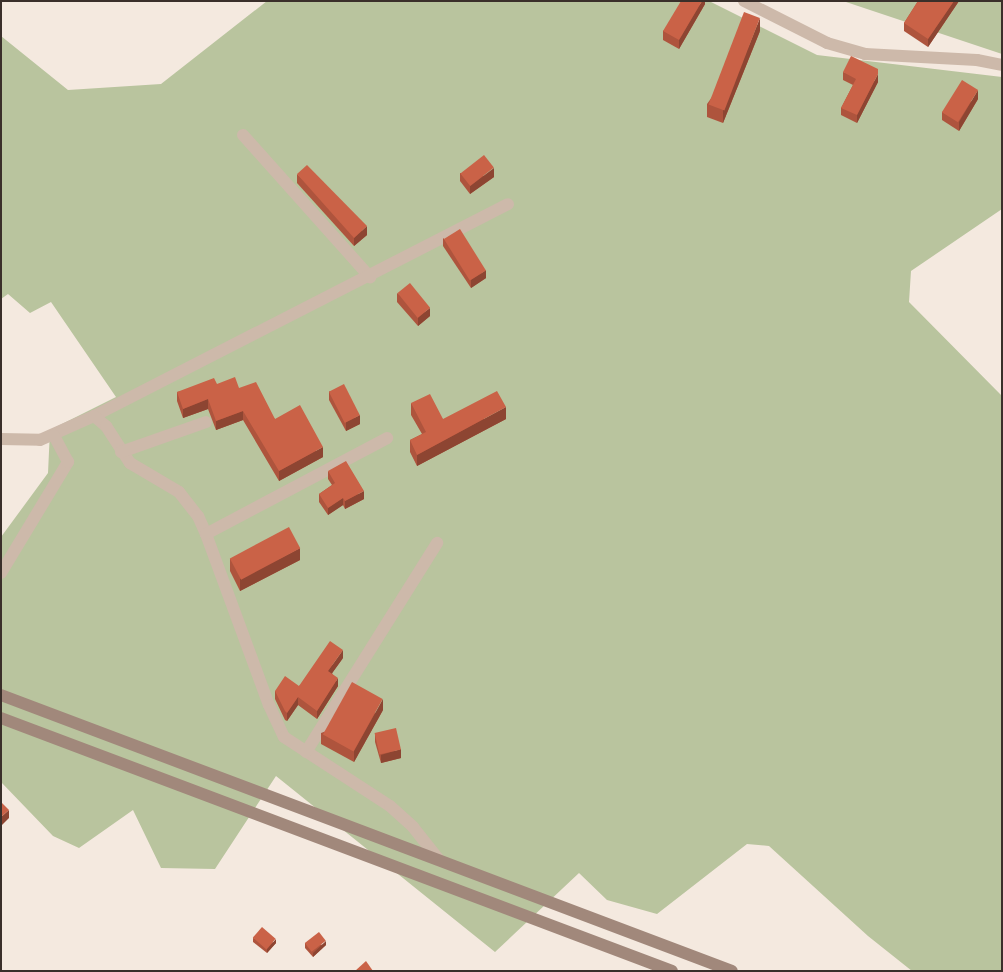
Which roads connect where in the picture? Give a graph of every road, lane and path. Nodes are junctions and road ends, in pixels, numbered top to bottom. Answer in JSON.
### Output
{"nodes":[{"id":1,"x":744,"y":1,"type":"edge"},
{"id":2,"x":1002,"y":65,"type":"edge"},
{"id":3,"x":243,"y":135,"type":"dead end"},
{"id":4,"x":508,"y":204,"type":"dead end"},
{"id":5,"x":370,"y":277,"type":"junction"},
{"id":6,"x":94,"y":416,"type":"junction"},
{"id":7,"x":206,"y":422,"type":"dead end"},
{"id":8,"x":54,"y":436,"type":"junction"},
{"id":9,"x":387,"y":438,"type":"dead end"},
{"id":10,"x":1,"y":439,"type":"edge"},
{"id":11,"x":121,"y":452,"type":"junction"},
{"id":12,"x":206,"y":534,"type":"junction"},
{"id":13,"x":437,"y":543,"type":"dead end"},
{"id":14,"x":1,"y":574,"type":"edge"},
{"id":15,"x":1,"y":696,"type":"edge"},
{"id":16,"x":1,"y":718,"type":"edge"},
{"id":17,"x":306,"y":752,"type":"junction"},
{"id":18,"x":440,"y":861,"type":"junction"},
{"id":19,"x":672,"y":971,"type":"edge"},
{"id":20,"x":732,"y":971,"type":"edge"}],
"edges":[{"from":1,"to":2,"type":"street"},
{"from":3,"to":5,"type":"street"},
{"from":4,"to":5,"type":"street"},
{"from":5,"to":6,"type":"street"},
{"from":6,"to":8,"type":"street"},
{"from":6,"to":11,"type":"street"},
{"from":7,"to":11,"type":"street"},
{"from":8,"to":10,"type":"street"},
{"from":8,"to":14,"type":"street"},
{"from":9,"to":12,"type":"street"},
{"from":11,"to":12,"type":"street"},
{"from":12,"to":17,"type":"street"},
{"from":13,"to":17,"type":"street"},
{"from":15,"to":18,"type":"main road"},
{"from":16,"to":19,"type":"main road"},
{"from":17,"to":18,"type":"street"},
{"from":18,"to":20,"type":"main road"}]}
